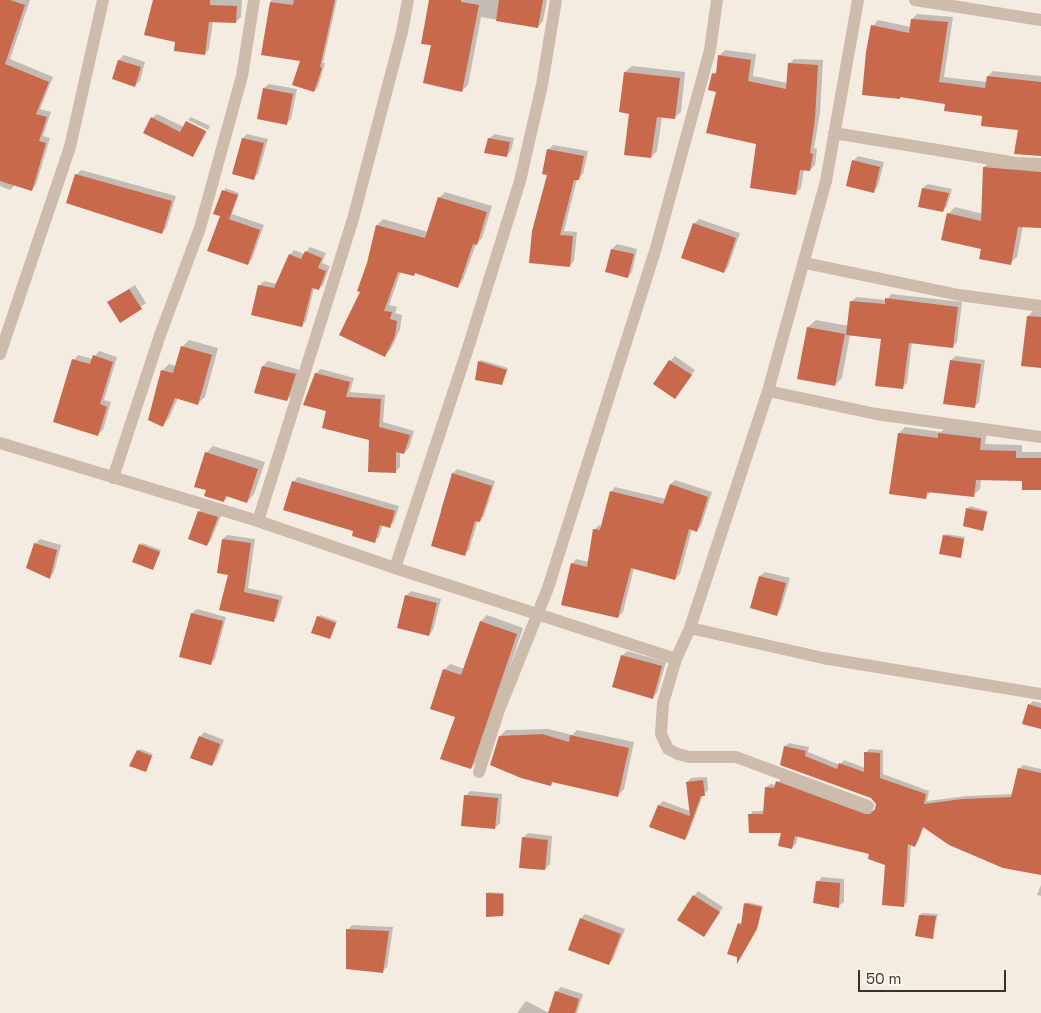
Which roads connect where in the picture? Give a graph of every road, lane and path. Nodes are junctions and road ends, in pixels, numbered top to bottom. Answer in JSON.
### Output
{"nodes":[{"id":1,"x":103,"y":0,"type":"edge"},
{"id":2,"x":254,"y":0,"type":"edge"},
{"id":3,"x":408,"y":0,"type":"edge"},
{"id":4,"x":556,"y":0,"type":"edge"},
{"id":5,"x":717,"y":0,"type":"edge"},
{"id":6,"x":858,"y":0,"type":"edge"},
{"id":7,"x":915,"y":0,"type":"edge"},
{"id":8,"x":1041,"y":20,"type":"edge"},
{"id":9,"x":834,"y":133,"type":"junction"},
{"id":10,"x":1041,"y":164,"type":"edge"},
{"id":11,"x":805,"y":263,"type":"junction"},
{"id":12,"x":1041,"y":306,"type":"edge"},
{"id":13,"x":0,"y":354,"type":"edge"},
{"id":14,"x":768,"y":391,"type":"junction"},
{"id":15,"x":1041,"y":437,"type":"edge"},
{"id":16,"x":0,"y":443,"type":"edge"},
{"id":17,"x":113,"y":478,"type":"junction"},
{"id":18,"x":258,"y":520,"type":"junction"},
{"id":19,"x":395,"y":568,"type":"junction"},
{"id":20,"x":539,"y":614,"type":"junction"},
{"id":21,"x":690,"y":628,"type":"junction"},
{"id":22,"x":676,"y":659,"type":"junction"},
{"id":23,"x":1041,"y":694,"type":"edge"},
{"id":24,"x":479,"y":772,"type":"dead end"},
{"id":25,"x":868,"y":806,"type":"dead end"}],
"edges":[{"from":1,"to":13,"type":"street"},
{"from":2,"to":17,"type":"street"},
{"from":3,"to":18,"type":"street"},
{"from":4,"to":19,"type":"street"},
{"from":5,"to":20,"type":"street"},
{"from":6,"to":9,"type":"street"},
{"from":7,"to":8,"type":"street"},
{"from":9,"to":10,"type":"street"},
{"from":9,"to":11,"type":"street"},
{"from":11,"to":12,"type":"street"},
{"from":11,"to":14,"type":"street"},
{"from":14,"to":15,"type":"street"},
{"from":14,"to":21,"type":"street"},
{"from":16,"to":17,"type":"street"},
{"from":17,"to":18,"type":"street"},
{"from":18,"to":19,"type":"street"},
{"from":19,"to":20,"type":"street"},
{"from":20,"to":22,"type":"street"},
{"from":20,"to":24,"type":"street"},
{"from":21,"to":22,"type":"street"},
{"from":21,"to":23,"type":"street"},
{"from":22,"to":25,"type":"street"}]}
